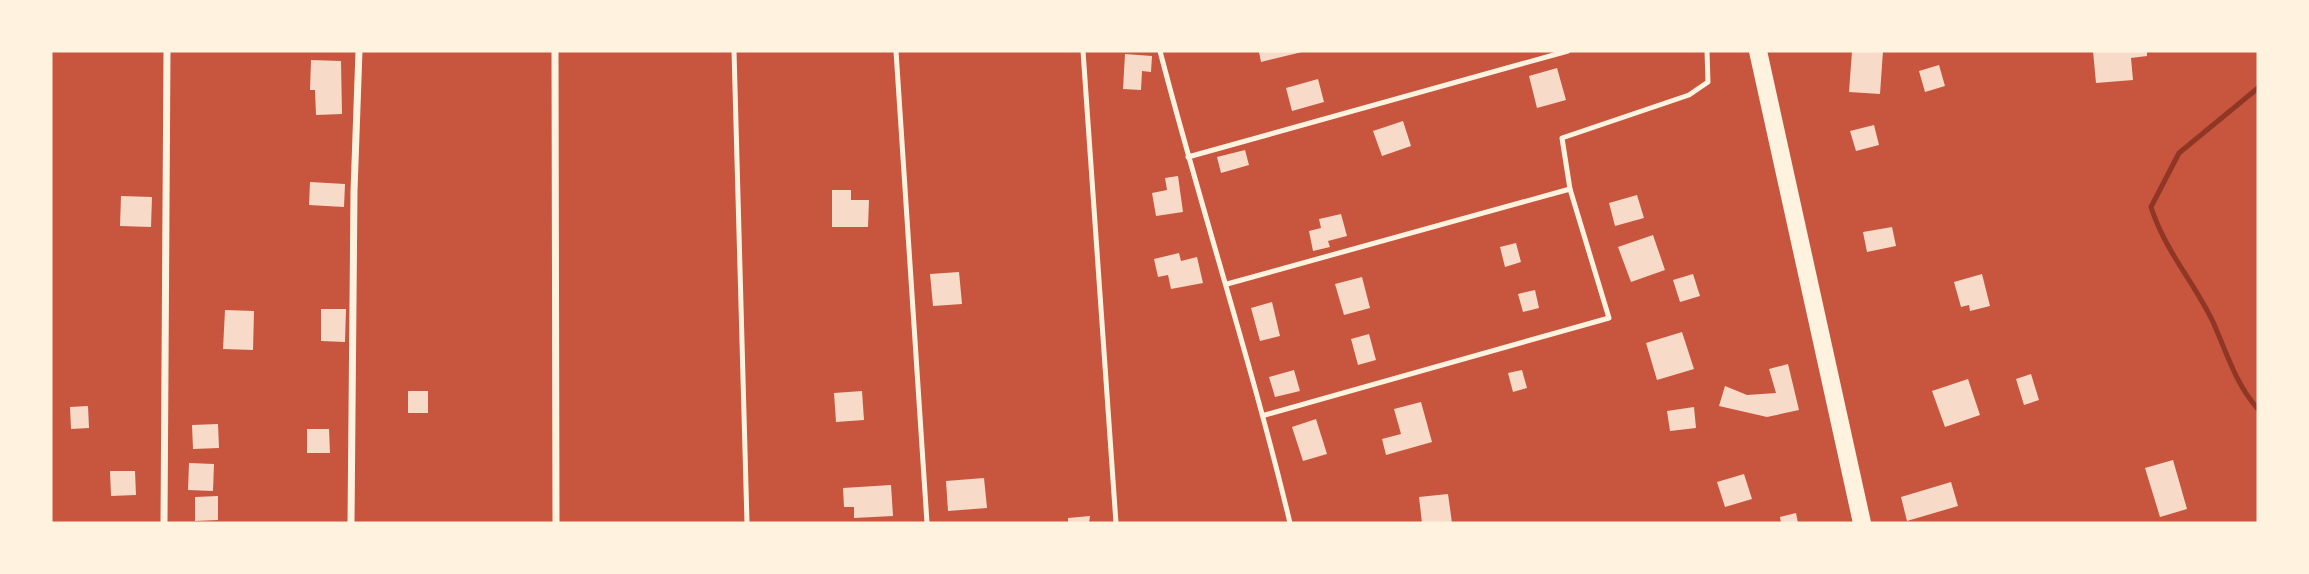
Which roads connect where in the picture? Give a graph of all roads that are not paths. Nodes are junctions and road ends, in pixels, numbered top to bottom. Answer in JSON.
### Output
{"nodes":[{"id":1,"x":167,"y":51,"type":"edge"},
{"id":2,"x":359,"y":51,"type":"edge"},
{"id":3,"x":555,"y":51,"type":"edge"},
{"id":4,"x":734,"y":51,"type":"edge"},
{"id":5,"x":896,"y":51,"type":"edge"},
{"id":6,"x":1083,"y":51,"type":"edge"},
{"id":7,"x":1160,"y":51,"type":"edge"},
{"id":8,"x":1568,"y":51,"type":"edge"},
{"id":9,"x":1707,"y":51,"type":"edge"},
{"id":10,"x":1758,"y":51,"type":"edge"},
{"id":11,"x":1188,"y":157,"type":"junction"},
{"id":12,"x":1570,"y":189,"type":"junction"},
{"id":13,"x":1227,"y":284,"type":"junction"},
{"id":14,"x":1265,"y":415,"type":"junction"},
{"id":15,"x":164,"y":523,"type":"edge"},
{"id":16,"x":351,"y":523,"type":"edge"},
{"id":17,"x":555,"y":523,"type":"edge"},
{"id":18,"x":747,"y":523,"type":"edge"},
{"id":19,"x":927,"y":523,"type":"edge"},
{"id":20,"x":1116,"y":523,"type":"edge"},
{"id":21,"x":1290,"y":523,"type":"edge"},
{"id":22,"x":1862,"y":523,"type":"edge"}],
"edges":[{"from":1,"to":15,"type":"street"},
{"from":2,"to":16,"type":"street"},
{"from":3,"to":17,"type":"street"},
{"from":4,"to":18,"type":"lane"},
{"from":5,"to":19,"type":"lane"},
{"from":6,"to":20,"type":"lane"},
{"from":7,"to":11,"type":"lane"},
{"from":8,"to":11,"type":"lane"},
{"from":9,"to":12,"type":"lane"},
{"from":10,"to":22,"type":"main road"},
{"from":11,"to":13,"type":"lane"},
{"from":12,"to":13,"type":"lane"},
{"from":12,"to":14,"type":"lane"},
{"from":13,"to":14,"type":"lane"},
{"from":14,"to":21,"type":"lane"}]}
